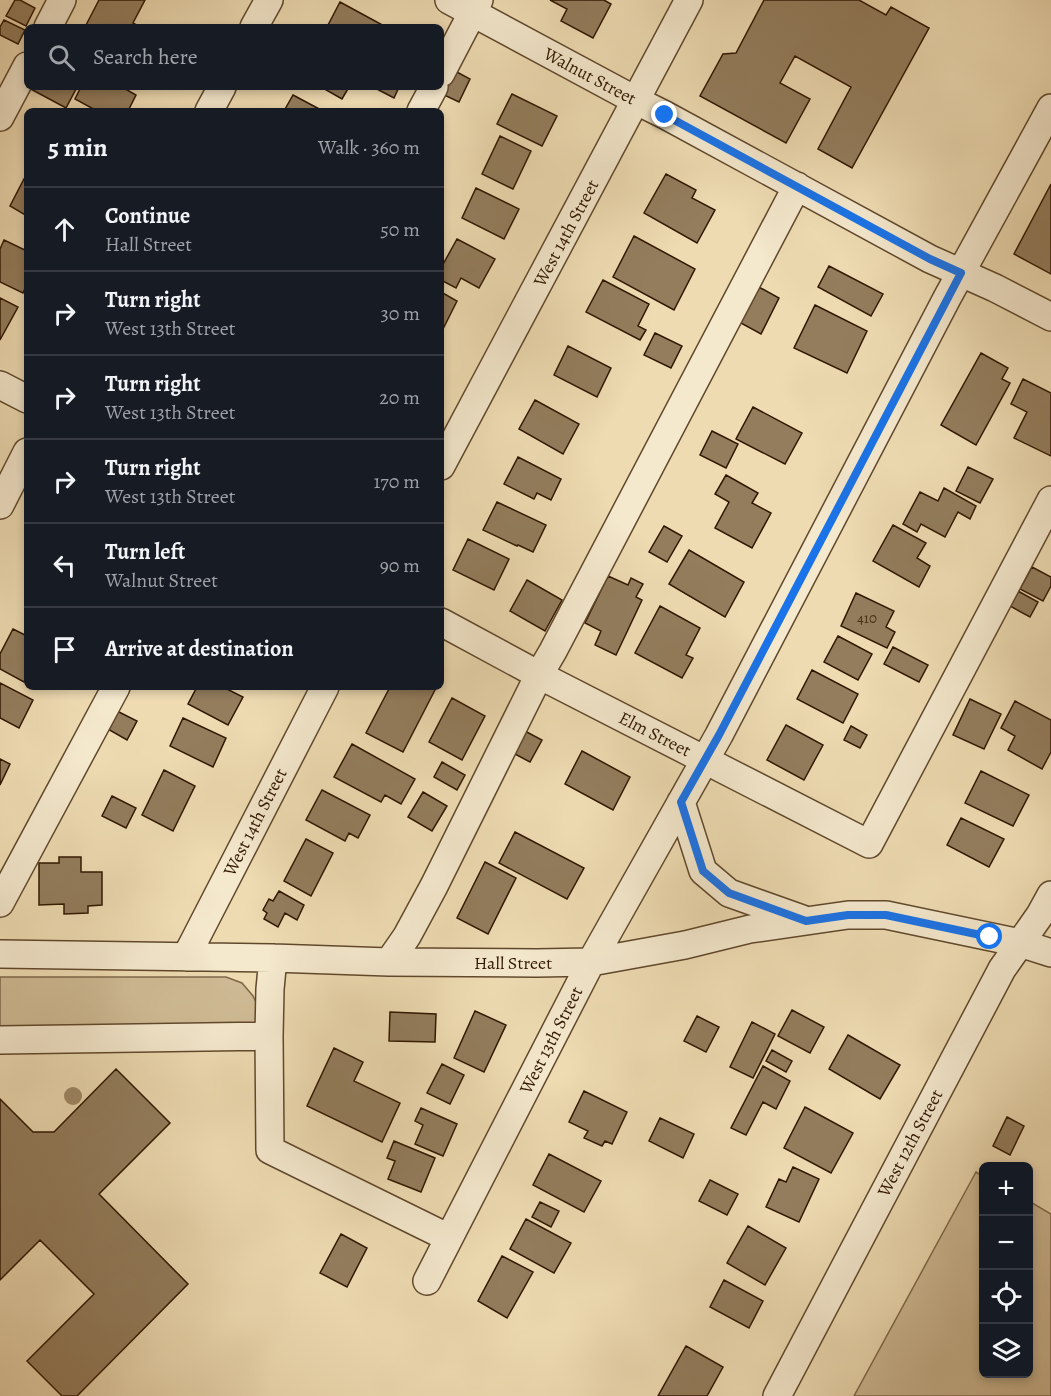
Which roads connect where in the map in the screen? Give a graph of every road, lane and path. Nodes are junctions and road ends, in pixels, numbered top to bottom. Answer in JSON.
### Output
{"nodes":[{"id":1,"x":62,"y":0,"type":"edge"},
{"id":2,"x":269,"y":0,"type":"edge"},
{"id":3,"x":449,"y":0,"type":"edge"},
{"id":4,"x":689,"y":0,"type":"edge"},
{"id":5,"x":476,"y":6,"type":"edge"},
{"id":6,"x":50,"y":24,"type":"edge"},
{"id":7,"x":256,"y":24,"type":"edge"},
{"id":8,"x":444,"y":68,"type":"edge"},
{"id":9,"x":24,"y":72,"type":"edge"},
{"id":10,"x":220,"y":90,"type":"edge"},
{"id":11,"x":432,"y":90,"type":"edge"},
{"id":12,"x":635,"y":100,"type":"junction"},
{"id":13,"x":211,"y":108,"type":"edge"},
{"id":14,"x":423,"y":108,"type":"edge"},
{"id":15,"x":1051,"y":108,"type":"edge"},
{"id":16,"x":0,"y":117,"type":"edge"},
{"id":17,"x":797,"y":186,"type":"junction"},
{"id":18,"x":961,"y":273,"type":"junction"},
{"id":19,"x":1051,"y":317,"type":"edge"},
{"id":20,"x":0,"y":385,"type":"edge"},
{"id":21,"x":24,"y":397,"type":"edge"},
{"id":22,"x":24,"y":458,"type":"edge"},
{"id":23,"x":444,"y":460,"type":"edge"},
{"id":24,"x":1051,"y":500,"type":"edge"},
{"id":25,"x":0,"y":505,"type":"edge"},
{"id":26,"x":444,"y":624,"type":"edge"},
{"id":27,"x":538,"y":675,"type":"junction"},
{"id":28,"x":114,"y":690,"type":"edge"},
{"id":29,"x":323,"y":690,"type":"edge"},
{"id":30,"x":705,"y":759,"type":"junction"},
{"id":31,"x":681,"y":802,"type":"junction"},
{"id":32,"x":1051,"y":895,"type":"edge"},
{"id":33,"x":0,"y":903,"type":"edge"},
{"id":34,"x":806,"y":921,"type":"junction"},
{"id":35,"x":1020,"y":943,"type":"junction"},
{"id":36,"x":1051,"y":952,"type":"edge"},
{"id":37,"x":0,"y":954,"type":"edge"},
{"id":38,"x":186,"y":957,"type":"junction"},
{"id":39,"x":273,"y":958,"type":"junction"},
{"id":40,"x":389,"y":962,"type":"junction"},
{"id":41,"x":591,"y":962,"type":"junction"},
{"id":42,"x":269,"y":1036,"type":"junction"},
{"id":43,"x":0,"y":1040,"type":"edge"},
{"id":44,"x":449,"y":1238,"type":"junction"},
{"id":45,"x":427,"y":1281,"type":"dead end"},
{"id":46,"x":777,"y":1396,"type":"edge"}],
"edges":[{"from":1,"to":6,"type":"street"},
{"from":2,"to":7,"type":"street"},
{"from":3,"to":5,"type":"street","name":"Walnut Street"},
{"from":4,"to":12,"type":"street","name":"West 14th Street"},
{"from":5,"to":8,"type":"street"},
{"from":5,"to":12,"type":"street","name":"Walnut Street"},
{"from":9,"to":16,"type":"street"},
{"from":10,"to":13,"type":"street"},
{"from":11,"to":14,"type":"street"},
{"from":12,"to":17,"type":"street","name":"Walnut Street"},
{"from":12,"to":23,"type":"street","name":"West 14th Street"},
{"from":15,"to":18,"type":"street","name":"West 13th Street"},
{"from":17,"to":18,"type":"street","name":"Walnut Street"},
{"from":17,"to":27,"type":"street"},
{"from":18,"to":19,"type":"street","name":"Walnut Street"},
{"from":18,"to":30,"type":"street","name":"West 13th Street"},
{"from":20,"to":21,"type":"street"},
{"from":22,"to":25,"type":"street"},
{"from":24,"to":30,"type":"street","name":"Elm Street"},
{"from":26,"to":27,"type":"street","name":"Elm Street"},
{"from":27,"to":30,"type":"street","name":"Elm Street"},
{"from":27,"to":40,"type":"street"},
{"from":28,"to":33,"type":"street"},
{"from":29,"to":38,"type":"street","name":"West 14th Street"},
{"from":30,"to":31,"type":"street","name":"West 13th Street"},
{"from":31,"to":34,"type":"street"},
{"from":31,"to":41,"type":"street","name":"West 13th Street"},
{"from":32,"to":35,"type":"street","name":"West 12th Street"},
{"from":34,"to":35,"type":"street","name":"Hall Street"},
{"from":34,"to":41,"type":"street","name":"Hall Street"},
{"from":35,"to":36,"type":"street"},
{"from":35,"to":46,"type":"street","name":"West 12th Street"},
{"from":37,"to":38,"type":"street","name":"Hall Street"},
{"from":38,"to":39,"type":"street","name":"Hall Street"},
{"from":39,"to":40,"type":"street","name":"Hall Street"},
{"from":39,"to":42,"type":"street"},
{"from":40,"to":41,"type":"street","name":"Hall Street"},
{"from":41,"to":44,"type":"street","name":"West 13th Street"},
{"from":42,"to":43,"type":"street"},
{"from":42,"to":44,"type":"street"},
{"from":44,"to":45,"type":"street","name":"West 13th Street"}]}
